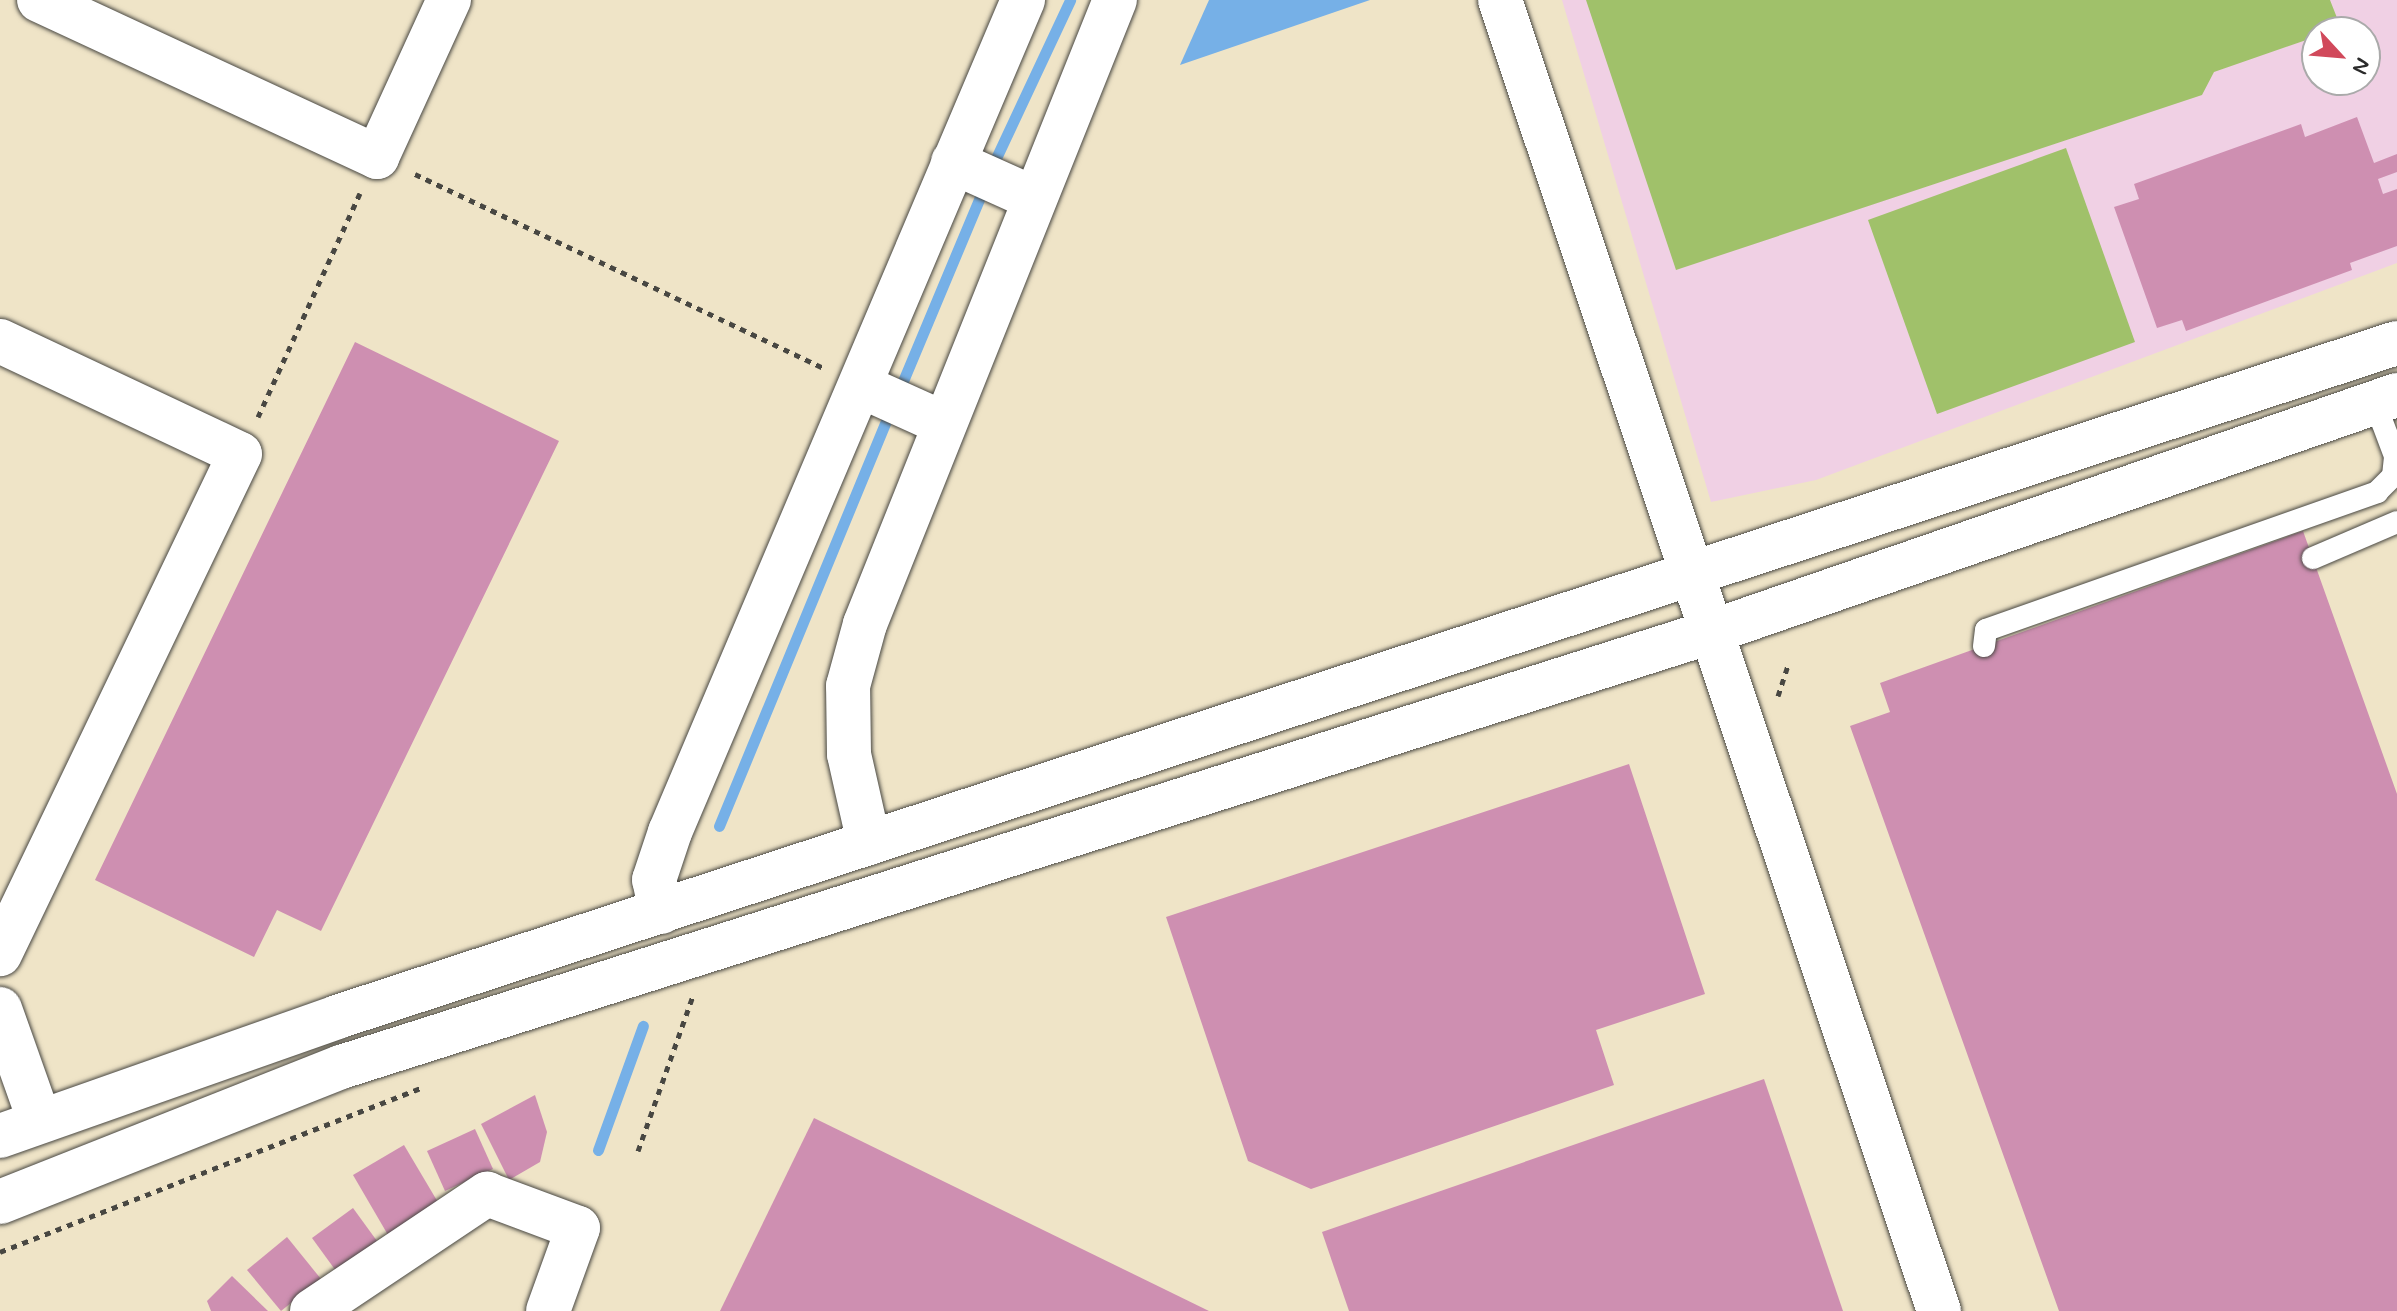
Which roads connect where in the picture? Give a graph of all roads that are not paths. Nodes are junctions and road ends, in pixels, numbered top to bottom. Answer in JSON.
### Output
{"nodes":[{"id":1,"x":39,"y":0,"type":"edge"},
{"id":2,"x":449,"y":0,"type":"edge"},
{"id":3,"x":1023,"y":0,"type":"edge"},
{"id":4,"x":1115,"y":0,"type":"edge"},
{"id":5,"x":1500,"y":0,"type":"edge"},
{"id":6,"x":953,"y":162,"type":"junction"},
{"id":7,"x":1020,"y":192,"type":"junction"},
{"id":8,"x":0,"y":341,"type":"edge"},
{"id":9,"x":2397,"y":343,"type":"edge"},
{"id":10,"x":861,"y":386,"type":"junction"},
{"id":11,"x":2386,"y":399,"type":"edge"},
{"id":12,"x":928,"y":417,"type":"junction"},
{"id":13,"x":2397,"y":522,"type":"edge"},
{"id":14,"x":2313,"y":558,"type":"dead end"},
{"id":15,"x":1693,"y":576,"type":"junction"},
{"id":16,"x":1711,"y":632,"type":"junction"},
{"id":17,"x":1984,"y":646,"type":"dead end"},
{"id":18,"x":869,"y":843,"type":"junction"},
{"id":19,"x":661,"y":912,"type":"junction"},
{"id":20,"x":0,"y":954,"type":"edge"},
{"id":21,"x":0,"y":1009,"type":"edge"},
{"id":22,"x":19,"y":1127,"type":"edge"},
{"id":23,"x":0,"y":1202,"type":"edge"},
{"id":24,"x":312,"y":1311,"type":"edge"},
{"id":25,"x":548,"y":1311,"type":"edge"},
{"id":26,"x":1939,"y":1311,"type":"edge"}],
"edges":[{"from":1,"to":2,"type":"street"},
{"from":3,"to":6,"type":"street"},
{"from":4,"to":7,"type":"street"},
{"from":5,"to":15,"type":"street"},
{"from":6,"to":7,"type":"street"},
{"from":6,"to":10,"type":"street"},
{"from":7,"to":12,"type":"street"},
{"from":8,"to":20,"type":"street"},
{"from":9,"to":15,"type":"street"},
{"from":10,"to":12,"type":"street"},
{"from":10,"to":19,"type":"street"},
{"from":11,"to":16,"type":"street"},
{"from":11,"to":17,"type":"lane"},
{"from":12,"to":18,"type":"street"},
{"from":13,"to":14,"type":"lane"},
{"from":15,"to":16,"type":"street"},
{"from":15,"to":18,"type":"street"},
{"from":16,"to":23,"type":"street"},
{"from":16,"to":26,"type":"street"},
{"from":18,"to":19,"type":"street"},
{"from":19,"to":22,"type":"street"},
{"from":21,"to":22,"type":"street"},
{"from":24,"to":25,"type":"street"}]}
